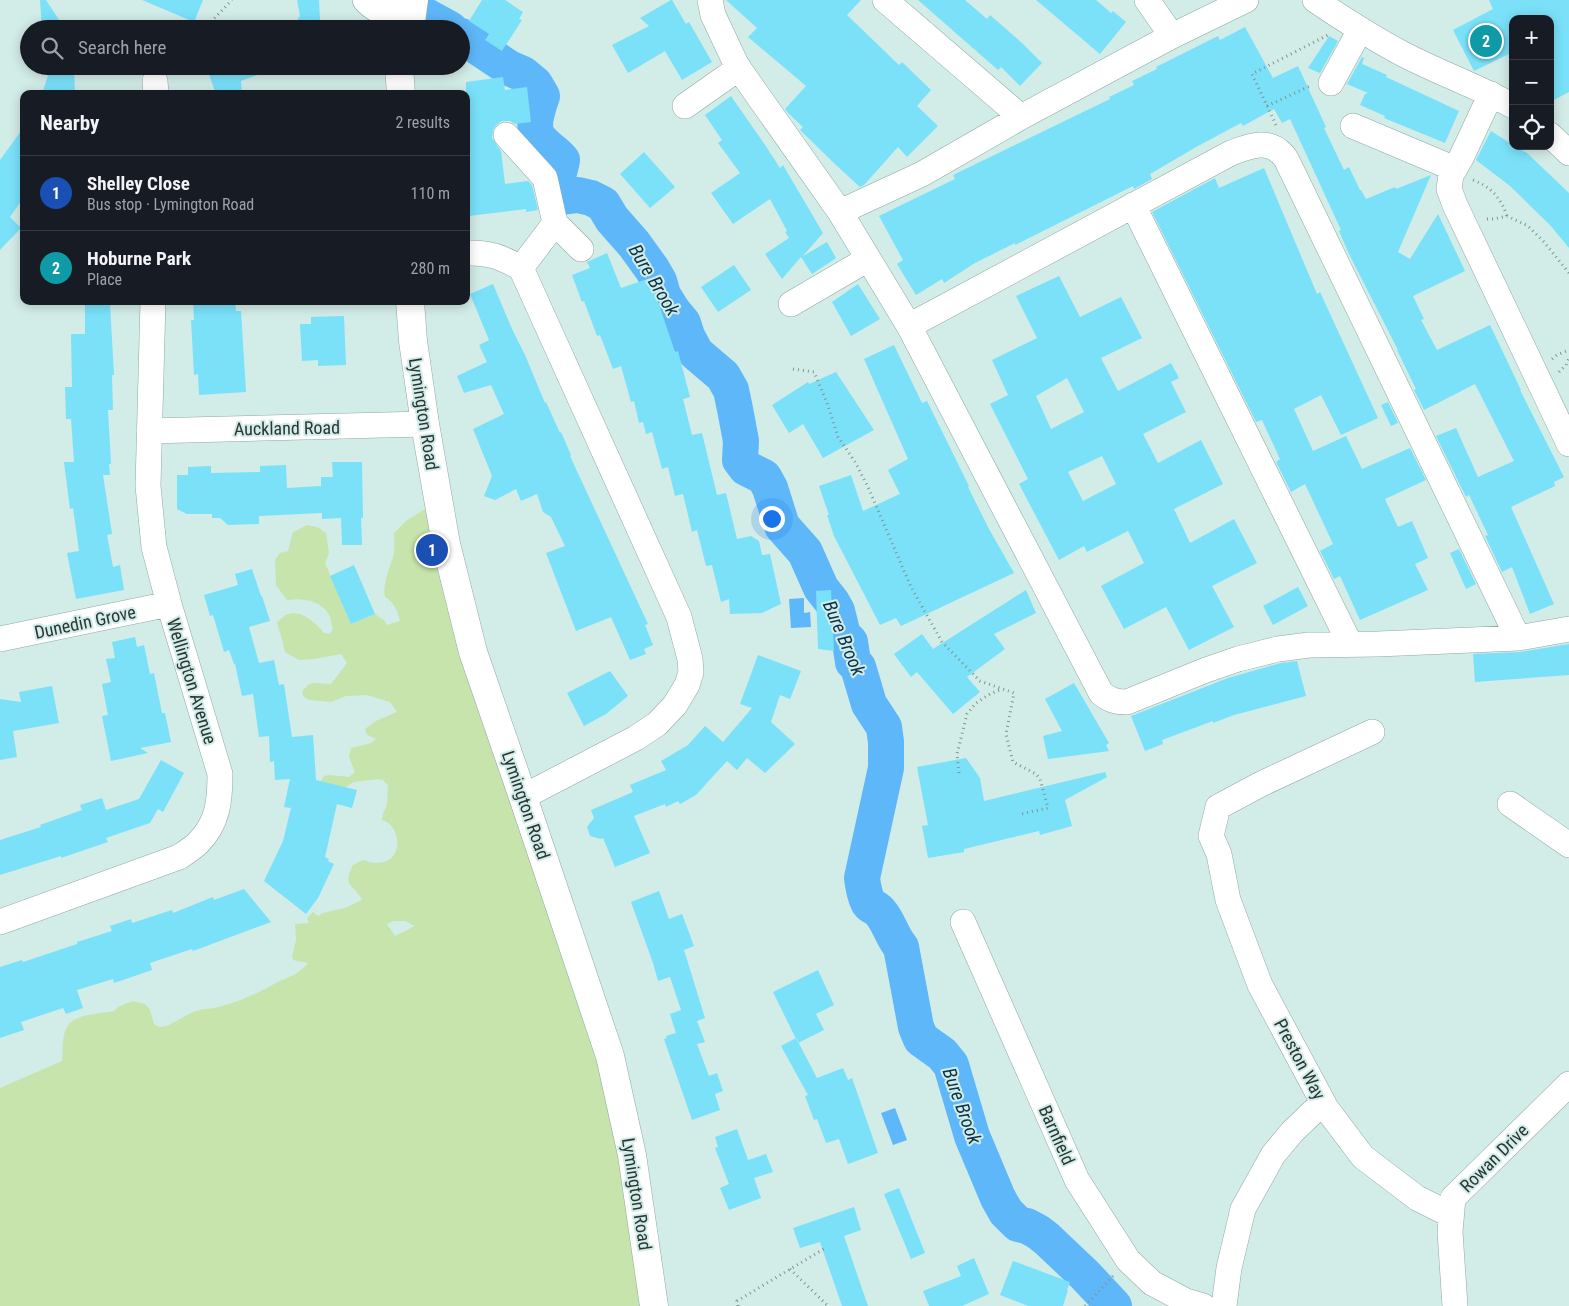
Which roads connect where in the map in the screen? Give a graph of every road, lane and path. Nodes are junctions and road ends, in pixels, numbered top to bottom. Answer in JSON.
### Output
{"nodes":[{"id":1,"x":232,"y":0,"type":"edge"},
{"id":2,"x":365,"y":0,"type":"edge"},
{"id":3,"x":710,"y":0,"type":"edge"},
{"id":4,"x":885,"y":0,"type":"edge"},
{"id":5,"x":1147,"y":0,"type":"edge"},
{"id":6,"x":1246,"y":0,"type":"edge"},
{"id":7,"x":1315,"y":0,"type":"edge"},
{"id":8,"x":403,"y":15,"type":"edge"},
{"id":9,"x":213,"y":20,"type":"edge"},
{"id":10,"x":1354,"y":26,"type":"junction"},
{"id":11,"x":1172,"y":36,"type":"junction"},
{"id":12,"x":739,"y":68,"type":"junction"},
{"id":13,"x":1334,"y":78,"type":"joint"},
{"id":14,"x":1491,"y":94,"type":"junction"},
{"id":15,"x":1511,"y":105,"type":"edge"},
{"id":16,"x":685,"y":106,"type":"dead end"},
{"id":17,"x":1267,"y":106,"type":"junction"},
{"id":18,"x":1021,"y":117,"type":"junction"},
{"id":19,"x":1353,"y":126,"type":"dead end"},
{"id":20,"x":506,"y":134,"type":"dead end"},
{"id":21,"x":1554,"y":139,"type":"edge"},
{"id":22,"x":1569,"y":153,"type":"edge"},
{"id":23,"x":1283,"y":154,"type":"junction"},
{"id":24,"x":1452,"y":175,"type":"junction"},
{"id":25,"x":1133,"y":205,"type":"junction"},
{"id":26,"x":840,"y":212,"type":"junction"},
{"id":27,"x":1507,"y":216,"type":"junction"},
{"id":28,"x":1483,"y":218,"type":"dead end"},
{"id":29,"x":555,"y":223,"type":"junction"},
{"id":30,"x":581,"y":249,"type":"dead end"},
{"id":31,"x":470,"y":253,"type":"edge"},
{"id":32,"x":868,"y":259,"type":"junction"},
{"id":33,"x":521,"y":268,"type":"junction"},
{"id":34,"x":1569,"y":274,"type":"edge"},
{"id":35,"x":791,"y":304,"type":"dead end"},
{"id":36,"x":153,"y":305,"type":"edge"},
{"id":37,"x":410,"y":305,"type":"edge"},
{"id":38,"x":909,"y":326,"type":"junction"},
{"id":39,"x":1569,"y":350,"type":"edge"},
{"id":40,"x":1548,"y":363,"type":"dead end"},
{"id":41,"x":793,"y":369,"type":"dead end"},
{"id":42,"x":425,"y":424,"type":"junction"},
{"id":43,"x":149,"y":431,"type":"junction"},
{"id":44,"x":1569,"y":444,"type":"edge"},
{"id":45,"x":169,"y":604,"type":"junction"},
{"id":46,"x":1569,"y":629,"type":"edge"},
{"id":47,"x":1518,"y":638,"type":"junction"},
{"id":48,"x":0,"y":639,"type":"edge"},
{"id":49,"x":1350,"y":644,"type":"junction"},
{"id":50,"x":1002,"y":689,"type":"junction"},
{"id":51,"x":1372,"y":732,"type":"dead end"},
{"id":52,"x":959,"y":773,"type":"dead end"},
{"id":53,"x":523,"y":796,"type":"junction"},
{"id":54,"x":1510,"y":804,"type":"dead end"},
{"id":55,"x":1021,"y":814,"type":"dead end"},
{"id":56,"x":1569,"y":845,"type":"edge"},
{"id":57,"x":0,"y":922,"type":"edge"},
{"id":58,"x":963,"y":922,"type":"dead end"},
{"id":59,"x":1569,"y":1084,"type":"edge"},
{"id":60,"x":1326,"y":1108,"type":"junction"},
{"id":61,"x":1452,"y":1215,"type":"junction"},
{"id":62,"x":827,"y":1247,"type":"dead end"},
{"id":63,"x":1128,"y":1260,"type":"junction"},
{"id":64,"x":790,"y":1269,"type":"junction"},
{"id":65,"x":654,"y":1306,"type":"edge"},
{"id":66,"x":738,"y":1306,"type":"edge"},
{"id":67,"x":828,"y":1306,"type":"edge"},
{"id":68,"x":1085,"y":1306,"type":"edge"},
{"id":69,"x":1203,"y":1306,"type":"edge"},
{"id":70,"x":1224,"y":1306,"type":"edge"},
{"id":71,"x":1455,"y":1306,"type":"edge"}],
"edges":[{"from":1,"to":9,"type":"path"},
{"from":2,"to":8,"type":"street"},
{"from":3,"to":12,"type":"street"},
{"from":4,"to":18,"type":"street"},
{"from":5,"to":11,"type":"street"},
{"from":6,"to":11,"type":"street"},
{"from":7,"to":10,"type":"street"},
{"from":10,"to":13,"type":"street"},
{"from":10,"to":14,"type":"street"},
{"from":10,"to":17,"type":"path"},
{"from":11,"to":18,"type":"street"},
{"from":12,"to":16,"type":"street"},
{"from":12,"to":26,"type":"street"},
{"from":13,"to":17,"type":"path"},
{"from":14,"to":15,"type":"street"},
{"from":14,"to":24,"type":"street"},
{"from":17,"to":23,"type":"path"},
{"from":18,"to":26,"type":"street"},
{"from":19,"to":24,"type":"street"},
{"from":20,"to":29,"type":"street"},
{"from":21,"to":22,"type":"street"},
{"from":23,"to":25,"type":"street"},
{"from":23,"to":47,"type":"street"},
{"from":24,"to":27,"type":"path"},
{"from":24,"to":44,"type":"street"},
{"from":25,"to":38,"type":"street"},
{"from":25,"to":49,"type":"street"},
{"from":26,"to":32,"type":"street"},
{"from":27,"to":28,"type":"path"},
{"from":27,"to":34,"type":"path"},
{"from":29,"to":30,"type":"street"},
{"from":29,"to":33,"type":"street"},
{"from":31,"to":33,"type":"street"},
{"from":32,"to":35,"type":"street"},
{"from":32,"to":38,"type":"street"},
{"from":33,"to":53,"type":"street"},
{"from":36,"to":43,"type":"street","name":"Wellington Avenue"},
{"from":37,"to":42,"type":"main road","name":"Lymington Road"},
{"from":38,"to":49,"type":"street"},
{"from":39,"to":40,"type":"path"},
{"from":41,"to":50,"type":"path"},
{"from":42,"to":43,"type":"street","name":"Auckland Road"},
{"from":42,"to":53,"type":"main road","name":"Lymington Road"},
{"from":43,"to":45,"type":"street","name":"Wellington Avenue"},
{"from":45,"to":48,"type":"street","name":"Dunedin Grove"},
{"from":45,"to":57,"type":"street","name":"Wellington Avenue"},
{"from":46,"to":47,"type":"street"},
{"from":47,"to":49,"type":"street"},
{"from":50,"to":52,"type":"path"},
{"from":50,"to":55,"type":"path"},
{"from":51,"to":60,"type":"street","name":"Preston Way"},
{"from":53,"to":65,"type":"main road","name":"Lymington Road"},
{"from":54,"to":56,"type":"street"},
{"from":58,"to":63,"type":"street","name":"Barnfield"},
{"from":59,"to":61,"type":"street","name":"Rowan Drive"},
{"from":60,"to":61,"type":"street","name":"Preston Way"},
{"from":60,"to":70,"type":"street"},
{"from":61,"to":71,"type":"street","name":"Rowan Drive"},
{"from":62,"to":64,"type":"path"},
{"from":63,"to":68,"type":"path"},
{"from":63,"to":69,"type":"street","name":"Barnfield"},
{"from":64,"to":66,"type":"path"},
{"from":64,"to":67,"type":"path"}]}
